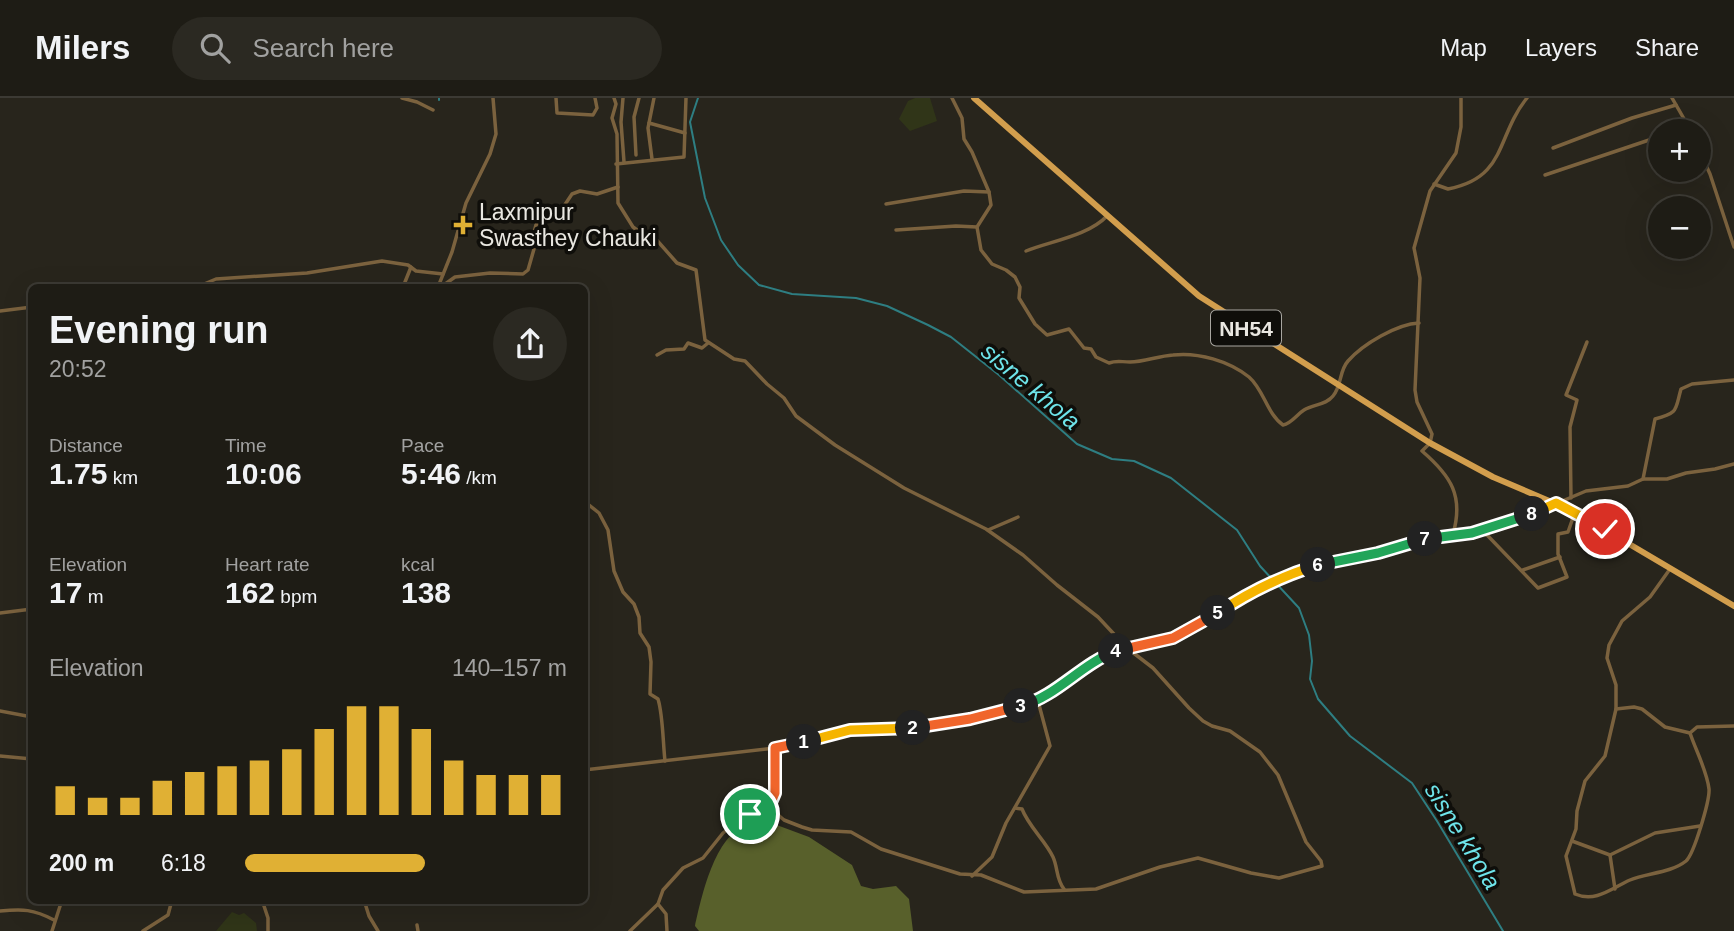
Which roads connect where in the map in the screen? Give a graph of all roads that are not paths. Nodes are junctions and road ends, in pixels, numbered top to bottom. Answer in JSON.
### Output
{"nodes":[{"id":1,"x":402,"y":98,"type":"edge"},
{"id":2,"x":493,"y":98,"type":"edge"},
{"id":3,"x":556,"y":98,"type":"edge"},
{"id":4,"x":594,"y":98,"type":"edge"},
{"id":5,"x":614,"y":98,"type":"edge"},
{"id":6,"x":623,"y":98,"type":"edge"},
{"id":7,"x":639,"y":98,"type":"edge"},
{"id":8,"x":654,"y":98,"type":"edge"},
{"id":9,"x":686,"y":98,"type":"edge"},
{"id":10,"x":952,"y":98,"type":"edge"},
{"id":11,"x":974,"y":98,"type":"edge"},
{"id":12,"x":1461,"y":98,"type":"edge"},
{"id":13,"x":1527,"y":98,"type":"edge"},
{"id":14,"x":1672,"y":98,"type":"edge"},
{"id":15,"x":1676,"y":105,"type":"junction"},
{"id":16,"x":433,"y":110,"type":"dead end"},
{"id":17,"x":1684,"y":119,"type":"edge"},
{"id":18,"x":649,"y":123,"type":"junction"},
{"id":19,"x":685,"y":133,"type":"junction"},
{"id":20,"x":1648,"y":140,"type":"edge"},
{"id":21,"x":1553,"y":148,"type":"dead end"},
{"id":22,"x":636,"y":155,"type":"dead end"},
{"id":23,"x":652,"y":159,"type":"junction"},
{"id":24,"x":624,"y":163,"type":"junction"},
{"id":25,"x":616,"y":164,"type":"junction"},
{"id":26,"x":1545,"y":175,"type":"dead end"},
{"id":27,"x":1711,"y":177,"type":"edge"},
{"id":28,"x":1434,"y":184,"type":"junction"},
{"id":29,"x":618,"y":187,"type":"junction"},
{"id":30,"x":989,"y":192,"type":"junction"},
{"id":31,"x":886,"y":204,"type":"dead end"},
{"id":32,"x":1107,"y":216,"type":"junction"},
{"id":33,"x":977,"y":227,"type":"junction"},
{"id":34,"x":896,"y":230,"type":"dead end"},
{"id":35,"x":1734,"y":247,"type":"edge"},
{"id":36,"x":1026,"y":251,"type":"dead end"},
{"id":37,"x":411,"y":267,"type":"junction"},
{"id":38,"x":443,"y":274,"type":"junction"},
{"id":39,"x":204,"y":284,"type":"edge"},
{"id":40,"x":404,"y":284,"type":"edge"},
{"id":41,"x":441,"y":284,"type":"edge"},
{"id":42,"x":444,"y":284,"type":"edge"},
{"id":43,"x":28,"y":307,"type":"edge"},
{"id":44,"x":0,"y":310,"type":"edge"},
{"id":45,"x":1419,"y":323,"type":"junction"},
{"id":46,"x":1587,"y":342,"type":"dead end"},
{"id":47,"x":708,"y":343,"type":"junction"},
{"id":48,"x":657,"y":355,"type":"dead end"},
{"id":49,"x":1734,"y":380,"type":"edge"},
{"id":50,"x":1339,"y":386,"type":"junction"},
{"id":51,"x":1430,"y":443,"type":"junction"},
{"id":52,"x":1734,"y":464,"type":"edge"},
{"id":53,"x":1643,"y":478,"type":"junction"},
{"id":54,"x":1571,"y":498,"type":"junction"},
{"id":55,"x":1556,"y":503,"type":"junction"},
{"id":56,"x":588,"y":504,"type":"edge"},
{"id":57,"x":1575,"y":512,"type":"junction"},
{"id":58,"x":1018,"y":517,"type":"dead end"},
{"id":59,"x":986,"y":529,"type":"junction"},
{"id":60,"x":1479,"y":531,"type":"junction"},
{"id":61,"x":1453,"y":534,"type":"junction"},
{"id":62,"x":1560,"y":557,"type":"junction"},
{"id":63,"x":1672,"y":567,"type":"junction"},
{"id":64,"x":1523,"y":570,"type":"junction"},
{"id":65,"x":1734,"y":606,"type":"edge"},
{"id":66,"x":28,"y":610,"type":"edge"},
{"id":67,"x":0,"y":613,"type":"edge"},
{"id":68,"x":1127,"y":648,"type":"junction"},
{"id":69,"x":1038,"y":701,"type":"junction"},
{"id":70,"x":1616,"y":709,"type":"junction"},
{"id":71,"x":0,"y":711,"type":"edge"},
{"id":72,"x":28,"y":717,"type":"edge"},
{"id":73,"x":1734,"y":726,"type":"edge"},
{"id":74,"x":1690,"y":733,"type":"junction"},
{"id":75,"x":775,"y":748,"type":"junction"},
{"id":76,"x":0,"y":756,"type":"edge"},
{"id":77,"x":28,"y":759,"type":"edge"},
{"id":78,"x":665,"y":761,"type":"junction"},
{"id":79,"x":588,"y":770,"type":"edge"},
{"id":80,"x":769,"y":807,"type":"junction"},
{"id":81,"x":1015,"y":808,"type":"junction"},
{"id":82,"x":1700,"y":826,"type":"junction"},
{"id":83,"x":1572,"y":841,"type":"junction"},
{"id":84,"x":1609,"y":855,"type":"junction"},
{"id":85,"x":972,"y":876,"type":"junction"},
{"id":86,"x":1063,"y":889,"type":"junction"},
{"id":87,"x":1615,"y":889,"type":"junction"},
{"id":88,"x":60,"y":904,"type":"edge"},
{"id":89,"x":172,"y":904,"type":"edge"},
{"id":90,"x":263,"y":904,"type":"edge"},
{"id":91,"x":365,"y":904,"type":"edge"},
{"id":92,"x":658,"y":904,"type":"junction"},
{"id":93,"x":0,"y":911,"type":"edge"},
{"id":94,"x":54,"y":920,"type":"junction"},
{"id":95,"x":417,"y":925,"type":"dead end"},
{"id":96,"x":52,"y":931,"type":"edge"},
{"id":97,"x":143,"y":931,"type":"edge"},
{"id":98,"x":268,"y":931,"type":"edge"},
{"id":99,"x":379,"y":931,"type":"edge"},
{"id":100,"x":418,"y":931,"type":"edge"},
{"id":101,"x":630,"y":931,"type":"edge"},
{"id":102,"x":667,"y":931,"type":"edge"}],
"edges":[{"from":1,"to":16,"type":"street"},
{"from":2,"to":38,"type":"street"},
{"from":3,"to":4,"type":"street"},
{"from":5,"to":25,"type":"street"},
{"from":6,"to":24,"type":"street"},
{"from":7,"to":22,"type":"street"},
{"from":8,"to":18,"type":"street"},
{"from":9,"to":19,"type":"street"},
{"from":10,"to":30,"type":"street"},
{"from":11,"to":32,"type":"main road","number":"NH54"},
{"from":12,"to":28,"type":"street"},
{"from":13,"to":28,"type":"street"},
{"from":14,"to":15,"type":"street"},
{"from":15,"to":17,"type":"street"},
{"from":15,"to":21,"type":"street"},
{"from":18,"to":19,"type":"street"},
{"from":18,"to":23,"type":"street"},
{"from":19,"to":23,"type":"street"},
{"from":20,"to":26,"type":"street"},
{"from":23,"to":24,"type":"street"},
{"from":24,"to":25,"type":"street"},
{"from":25,"to":29,"type":"street"},
{"from":27,"to":35,"type":"street"},
{"from":28,"to":45,"type":"street"},
{"from":29,"to":42,"type":"street"},
{"from":29,"to":47,"type":"street"},
{"from":30,"to":31,"type":"street"},
{"from":30,"to":33,"type":"street"},
{"from":32,"to":36,"type":"street"},
{"from":32,"to":50,"type":"main road","number":"NH54"},
{"from":33,"to":34,"type":"street"},
{"from":33,"to":50,"type":"street"},
{"from":37,"to":38,"type":"street"},
{"from":37,"to":39,"type":"street"},
{"from":37,"to":40,"type":"street"},
{"from":38,"to":41,"type":"street"},
{"from":43,"to":44,"type":"street"},
{"from":45,"to":50,"type":"street"},
{"from":45,"to":51,"type":"street"},
{"from":46,"to":54,"type":"street"},
{"from":47,"to":48,"type":"street"},
{"from":47,"to":59,"type":"street"},
{"from":49,"to":53,"type":"street"},
{"from":50,"to":51,"type":"main road","number":"NH54"},
{"from":51,"to":55,"type":"main road","number":"NH54"},
{"from":51,"to":61,"type":"street"},
{"from":52,"to":53,"type":"street"},
{"from":53,"to":54,"type":"street"},
{"from":54,"to":55,"type":"street"},
{"from":55,"to":57,"type":"main road","number":"NH54"},
{"from":55,"to":60,"type":"street"},
{"from":56,"to":78,"type":"street"},
{"from":57,"to":62,"type":"street"},
{"from":57,"to":63,"type":"main road","number":"NH54"},
{"from":58,"to":59,"type":"street"},
{"from":59,"to":68,"type":"street"},
{"from":60,"to":61,"type":"street"},
{"from":60,"to":64,"type":"street"},
{"from":61,"to":68,"type":"street"},
{"from":62,"to":64,"type":"street"},
{"from":62,"to":64,"type":"street"},
{"from":63,"to":65,"type":"main road","number":"NH54"},
{"from":63,"to":70,"type":"street"},
{"from":66,"to":67,"type":"street"},
{"from":68,"to":69,"type":"street"},
{"from":68,"to":86,"type":"street"},
{"from":69,"to":75,"type":"street"},
{"from":69,"to":81,"type":"street"},
{"from":70,"to":74,"type":"street"},
{"from":70,"to":83,"type":"street"},
{"from":71,"to":72,"type":"street"},
{"from":73,"to":74,"type":"street"},
{"from":74,"to":82,"type":"street"},
{"from":75,"to":78,"type":"street"},
{"from":75,"to":80,"type":"street"},
{"from":76,"to":77,"type":"street"},
{"from":78,"to":79,"type":"street"},
{"from":80,"to":85,"type":"street"},
{"from":80,"to":92,"type":"street"},
{"from":81,"to":85,"type":"street"},
{"from":81,"to":86,"type":"street"},
{"from":82,"to":84,"type":"street"},
{"from":82,"to":87,"type":"street"},
{"from":83,"to":84,"type":"street"},
{"from":83,"to":87,"type":"street"},
{"from":84,"to":87,"type":"street"},
{"from":85,"to":86,"type":"street"},
{"from":88,"to":94,"type":"street"},
{"from":89,"to":97,"type":"street"},
{"from":90,"to":98,"type":"street"},
{"from":91,"to":99,"type":"street"},
{"from":92,"to":101,"type":"street"},
{"from":92,"to":102,"type":"street"},
{"from":93,"to":94,"type":"street"},
{"from":94,"to":96,"type":"street"},
{"from":95,"to":100,"type":"street"}]}
